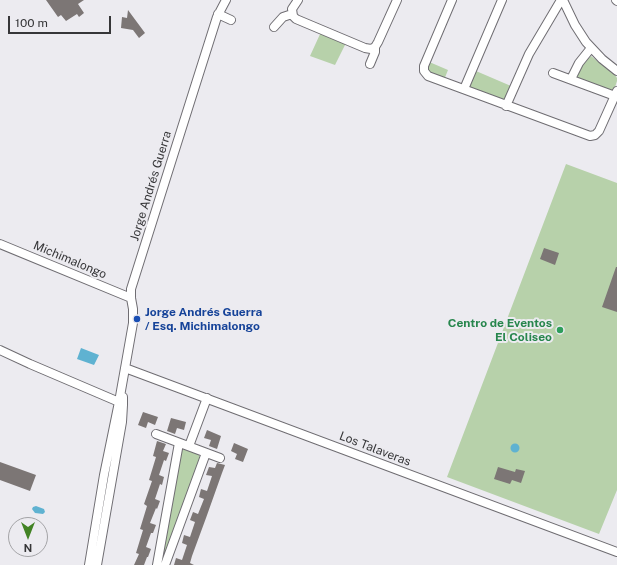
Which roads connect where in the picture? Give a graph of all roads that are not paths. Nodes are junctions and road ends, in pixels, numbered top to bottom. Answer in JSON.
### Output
{"nodes":[{"id":1,"x":226,"y":0,"type":"edge"},
{"id":2,"x":298,"y":0,"type":"edge"},
{"id":3,"x":452,"y":0,"type":"edge"},
{"id":4,"x":502,"y":0,"type":"edge"},
{"id":5,"x":562,"y":0,"type":"edge"},
{"id":6,"x":394,"y":1,"type":"edge"},
{"id":7,"x":218,"y":14,"type":"junction"},
{"id":8,"x":292,"y":14,"type":"junction"},
{"id":9,"x":231,"y":20,"type":"dead end"},
{"id":10,"x":274,"y":27,"type":"dead end"},
{"id":11,"x":375,"y":47,"type":"junction"},
{"id":12,"x":591,"y":48,"type":"junction"},
{"id":13,"x":370,"y":64,"type":"dead end"},
{"id":14,"x":617,"y":71,"type":"edge"},
{"id":15,"x":553,"y":73,"type":"dead end"},
{"id":16,"x":571,"y":79,"type":"junction"},
{"id":17,"x":464,"y":89,"type":"junction"},
{"id":18,"x":616,"y":93,"type":"edge"},
{"id":19,"x":506,"y":106,"type":"junction"},
{"id":20,"x":0,"y":244,"type":"edge"},
{"id":21,"x":130,"y":298,"type":"junction"},
{"id":22,"x":0,"y":350,"type":"edge"},
{"id":23,"x":125,"y":368,"type":"junction"},
{"id":24,"x":122,"y":384,"type":"junction"},
{"id":25,"x":207,"y":398,"type":"junction"},
{"id":26,"x":119,"y":402,"type":"junction"},
{"id":27,"x":156,"y":434,"type":"dead end"},
{"id":28,"x":179,"y":443,"type":"junction"},
{"id":29,"x":189,"y":446,"type":"junction"},
{"id":30,"x":206,"y":452,"type":"junction"},
{"id":31,"x":220,"y":458,"type":"dead end"},
{"id":32,"x":617,"y":552,"type":"edge"},
{"id":33,"x":89,"y":565,"type":"edge"},
{"id":34,"x":97,"y":565,"type":"edge"},
{"id":35,"x":156,"y":565,"type":"edge"},
{"id":36,"x":165,"y":565,"type":"edge"}],
"edges":[{"from":1,"to":7,"type":"street","name":"Jorge Andrés Guerra"},
{"from":2,"to":8,"type":"street"},
{"from":3,"to":17,"type":"street"},
{"from":4,"to":17,"type":"street"},
{"from":5,"to":12,"type":"street"},
{"from":5,"to":19,"type":"street"},
{"from":6,"to":11,"type":"street"},
{"from":7,"to":9,"type":"street"},
{"from":7,"to":21,"type":"street","name":"Jorge Andrés Guerra"},
{"from":8,"to":10,"type":"street"},
{"from":8,"to":11,"type":"street"},
{"from":11,"to":13,"type":"street"},
{"from":12,"to":14,"type":"street"},
{"from":12,"to":16,"type":"street"},
{"from":15,"to":16,"type":"street"},
{"from":16,"to":18,"type":"street"},
{"from":17,"to":19,"type":"street"},
{"from":18,"to":19,"type":"street"},
{"from":20,"to":21,"type":"street","name":"Michimalongo"},
{"from":21,"to":23,"type":"street","name":"Jorge Andrés Guerra"},
{"from":22,"to":26,"type":"street"},
{"from":23,"to":24,"type":"street","name":"Jorge Andrés Guerra"},
{"from":23,"to":25,"type":"street","name":"Los Talaveras"},
{"from":24,"to":26,"type":"street","name":"Jorge Andrés Guerra"},
{"from":24,"to":34,"type":"street","name":"Jorge Andrés Guerra"},
{"from":25,"to":29,"type":"street"},
{"from":25,"to":32,"type":"street","name":"Los Talaveras"},
{"from":26,"to":33,"type":"street","name":"Jorge Andrés Guerra"},
{"from":27,"to":28,"type":"street"},
{"from":28,"to":29,"type":"street"},
{"from":28,"to":35,"type":"street"},
{"from":29,"to":30,"type":"street"},
{"from":30,"to":31,"type":"street"},
{"from":30,"to":36,"type":"street"}]}
